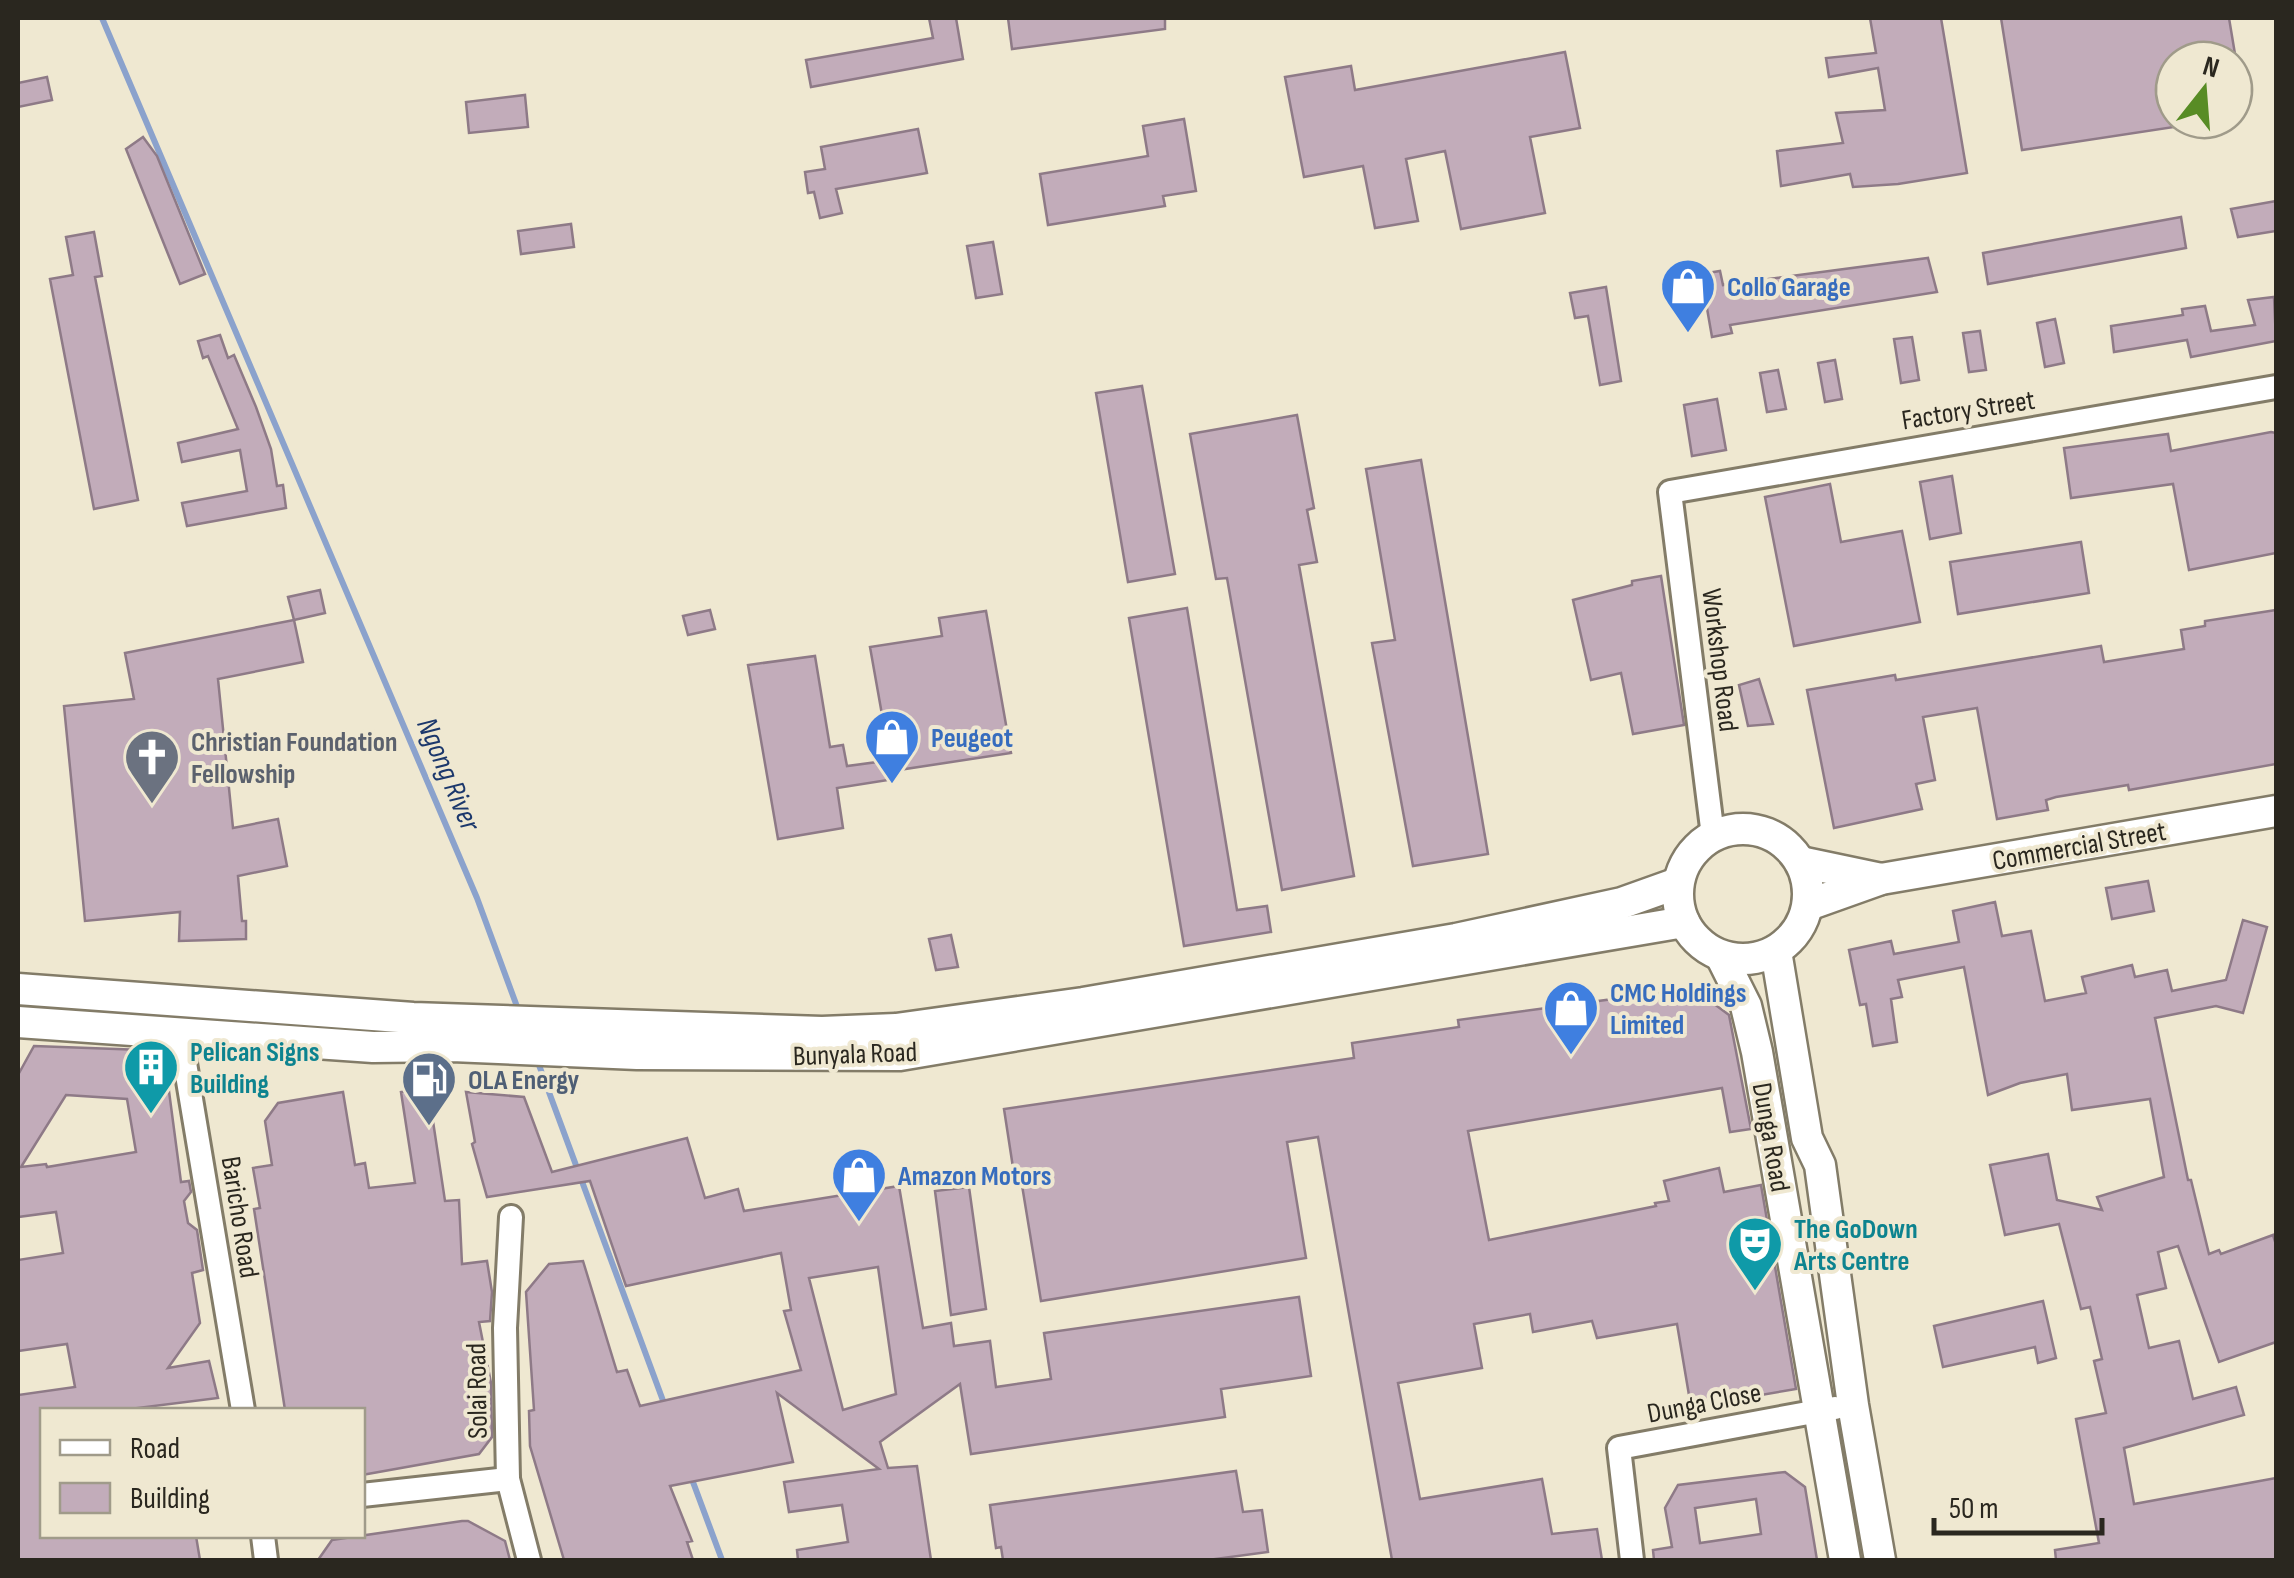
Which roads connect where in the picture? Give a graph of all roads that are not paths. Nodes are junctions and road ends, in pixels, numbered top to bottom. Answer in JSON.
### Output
{"nodes":[{"id":1,"x":2276,"y":387,"type":"edge"},
{"id":2,"x":1670,"y":492,"type":"joint"},
{"id":3,"x":2276,"y":811,"type":"edge"},
{"id":4,"x":1713,"y":836,"type":"junction"},
{"id":5,"x":1800,"y":862,"type":"junction"},
{"id":6,"x":1881,"y":879,"type":"junction"},
{"id":7,"x":1678,"y":884,"type":"junction"},
{"id":8,"x":1808,"y":906,"type":"junction"},
{"id":9,"x":1684,"y":922,"type":"junction"},
{"id":10,"x":1776,"y":951,"type":"junction"},
{"id":11,"x":1721,"y":956,"type":"junction"},
{"id":12,"x":18,"y":989,"type":"edge"},
{"id":13,"x":18,"y":1022,"type":"edge"},
{"id":14,"x":180,"y":1033,"type":"junction"},
{"id":15,"x":511,"y":1217,"type":"dead end"},
{"id":16,"x":1853,"y":1405,"type":"junction"},
{"id":17,"x":243,"y":1408,"type":"edge"},
{"id":18,"x":1820,"y":1410,"type":"junction"},
{"id":19,"x":508,"y":1479,"type":"junction"},
{"id":20,"x":365,"y":1495,"type":"edge"},
{"id":21,"x":529,"y":1560,"type":"edge"},
{"id":22,"x":1632,"y":1560,"type":"edge"},
{"id":23,"x":1845,"y":1560,"type":"edge"},
{"id":24,"x":1880,"y":1560,"type":"edge"}],
"edges":[{"from":1,"to":2,"type":"street","name":"Factory Street"},
{"from":2,"to":4,"type":"street","name":"Workshop Road"},
{"from":3,"to":6,"type":"main road","name":"Commercial Street"},
{"from":4,"to":5,"type":"main road"},
{"from":4,"to":7,"type":"main road"},
{"from":5,"to":6,"type":"main road","name":"Commercial Street"},
{"from":5,"to":8,"type":"main road"},
{"from":6,"to":8,"type":"main road","name":"Commercial Street"},
{"from":7,"to":9,"type":"main road"},
{"from":7,"to":12,"type":"main road","name":"Bunyala Road"},
{"from":8,"to":10,"type":"main road"},
{"from":9,"to":11,"type":"main road"},
{"from":9,"to":14,"type":"main road","name":"Bunyala Road"},
{"from":10,"to":11,"type":"main road"},
{"from":10,"to":16,"type":"main road","name":"Dunga Road"},
{"from":11,"to":18,"type":"main road","name":"Dunga Road"},
{"from":13,"to":14,"type":"main road","name":"Bunyala Road"},
{"from":14,"to":17,"type":"street","name":"Baricho Road"},
{"from":15,"to":19,"type":"street","name":"Solai Road"},
{"from":16,"to":18,"type":"street","name":"Dunga Close"},
{"from":16,"to":24,"type":"main road","name":"Dunga Road"},
{"from":18,"to":22,"type":"street","name":"Dunga Close"},
{"from":18,"to":23,"type":"main road","name":"Dunga Road"},
{"from":19,"to":20,"type":"street"},
{"from":19,"to":21,"type":"street","name":"Solai Road"}]}
